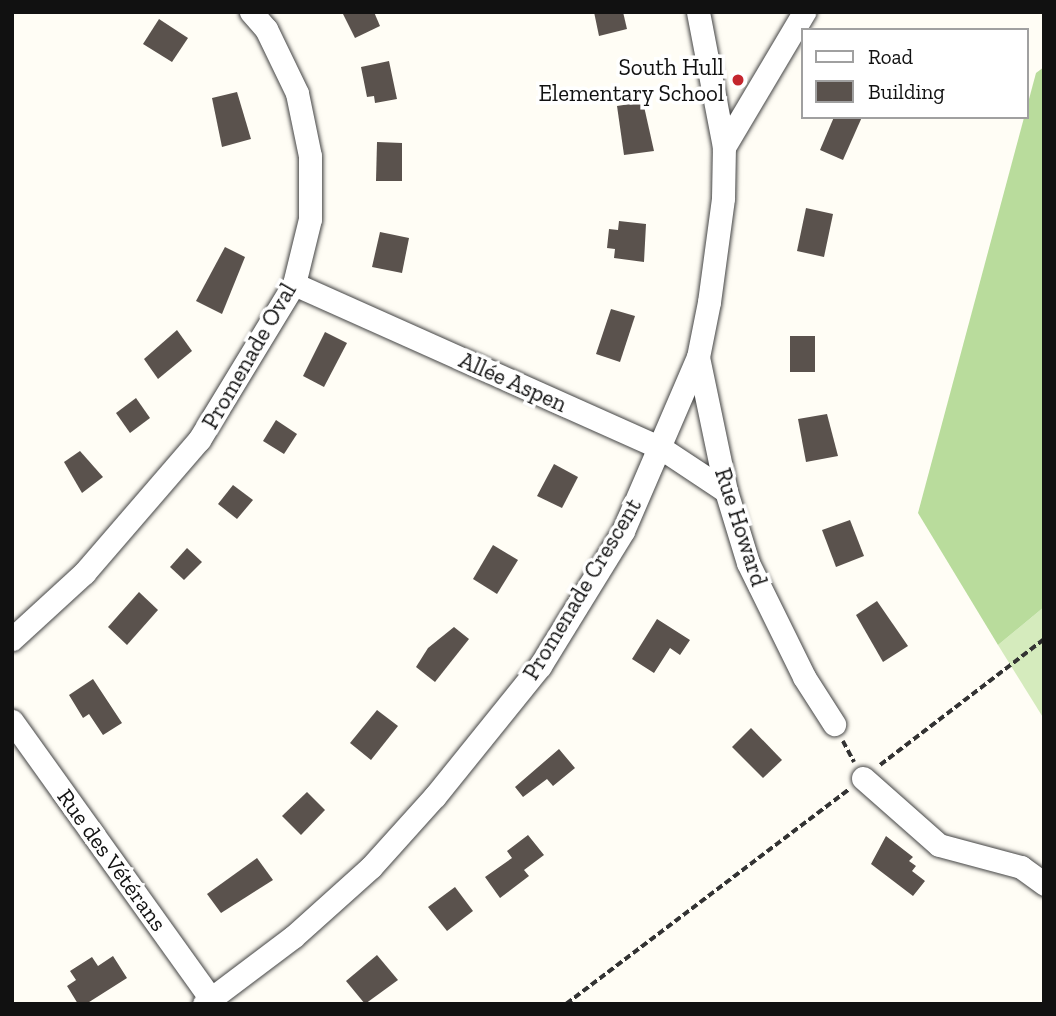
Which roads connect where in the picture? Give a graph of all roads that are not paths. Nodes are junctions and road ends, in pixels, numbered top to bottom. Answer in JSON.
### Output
{"nodes":[{"id":1,"x":251,"y":12,"type":"edge"},
{"id":2,"x":698,"y":12,"type":"edge"},
{"id":3,"x":804,"y":12,"type":"edge"},
{"id":4,"x":724,"y":147,"type":"junction"},
{"id":5,"x":293,"y":284,"type":"junction"},
{"id":6,"x":698,"y":357,"type":"junction"},
{"id":7,"x":661,"y":448,"type":"junction"},
{"id":8,"x":726,"y":491,"type":"junction"},
{"id":9,"x":12,"y":639,"type":"edge"},
{"id":10,"x":12,"y":722,"type":"edge"},
{"id":11,"x":834,"y":724,"type":"road end"},
{"id":12,"x":863,"y":778,"type":"road end"},
{"id":13,"x":1044,"y":884,"type":"edge"},
{"id":14,"x":207,"y":1001,"type":"edge"}],
"edges":[{"from":1,"to":5,"type":"street","name":"Promenade Oval"},
{"from":2,"to":4,"type":"street","name":"Promenade Crescent"},
{"from":3,"to":4,"type":"street"},
{"from":4,"to":6,"type":"street","name":"Promenade Crescent"},
{"from":5,"to":7,"type":"street","name":"Allée Aspen"},
{"from":5,"to":9,"type":"street","name":"Promenade Oval"},
{"from":6,"to":7,"type":"street","name":"Promenade Crescent"},
{"from":6,"to":8,"type":"street","name":"Rue Howard"},
{"from":7,"to":8,"type":"street","name":"Allée Aspen"},
{"from":7,"to":14,"type":"street","name":"Promenade Crescent"},
{"from":8,"to":11,"type":"street","name":"Rue Howard"},
{"from":10,"to":14,"type":"street","name":"Rue des Vétérans"},
{"from":12,"to":13,"type":"street"}]}
